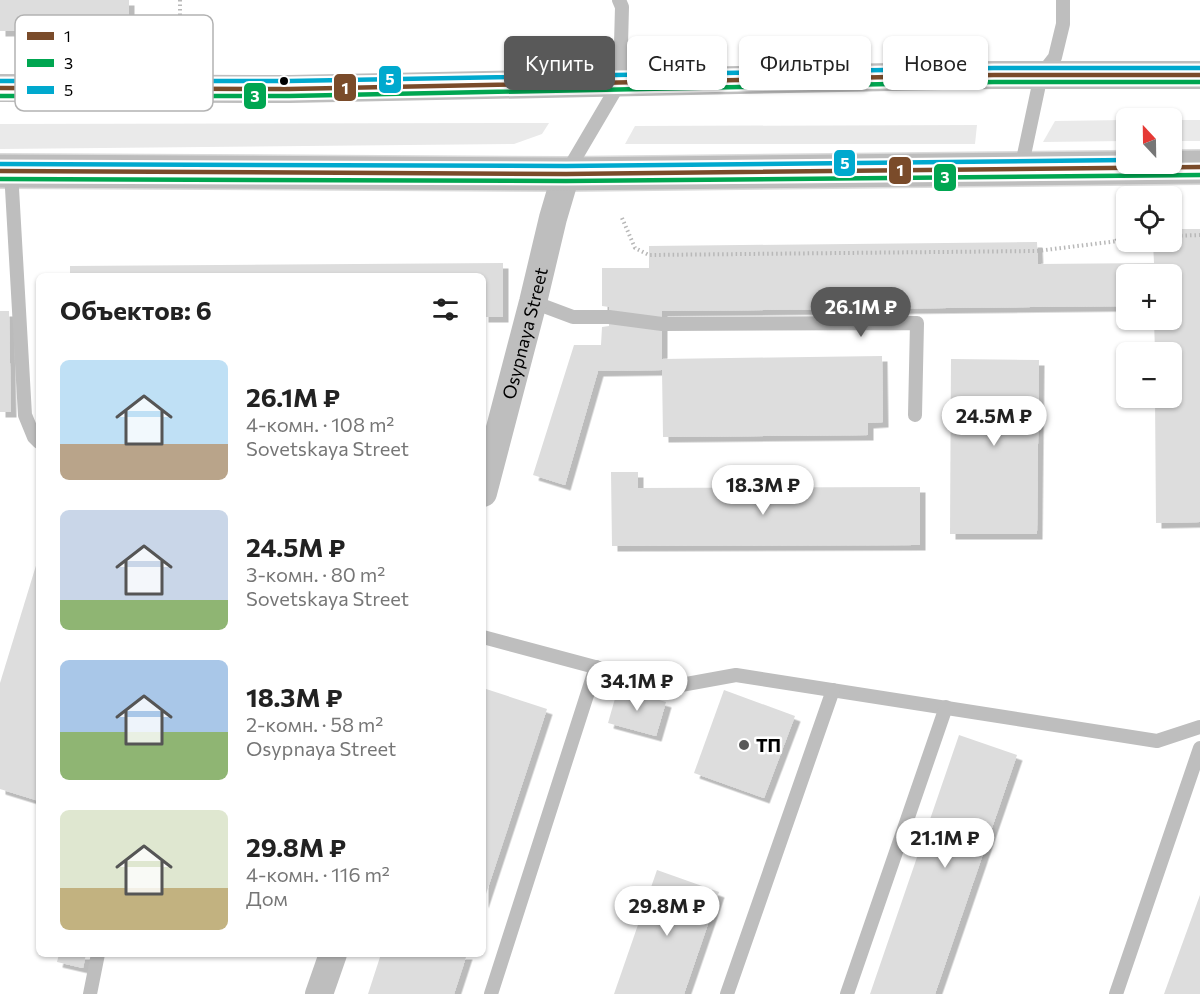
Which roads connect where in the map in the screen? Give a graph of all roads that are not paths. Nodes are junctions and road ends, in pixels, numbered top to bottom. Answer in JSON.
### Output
{"nodes":[{"id":1,"x":619,"y":0,"type":"edge"},
{"id":2,"x":1063,"y":0,"type":"edge"},
{"id":3,"x":1041,"y":75,"type":"junction"},
{"id":4,"x":1200,"y":75,"type":"edge"},
{"id":5,"x":620,"y":82,"type":"junction"},
{"id":6,"x":0,"y":88,"type":"edge"},
{"id":7,"x":15,"y":88,"type":"edge"},
{"id":8,"x":213,"y":89,"type":"edge"},
{"id":9,"x":1200,"y":167,"type":"edge"},
{"id":10,"x":1021,"y":169,"type":"junction"},
{"id":11,"x":5,"y":171,"type":"edge"},
{"id":12,"x":566,"y":174,"type":"junction"},
{"id":13,"x":533,"y":302,"type":"junction"},
{"id":14,"x":915,"y":415,"type":"dead end"},
{"id":15,"x":36,"y":439,"type":"edge"},
{"id":16,"x":486,"y":482,"type":"edge"},
{"id":17,"x":486,"y":638,"type":"edge"},
{"id":18,"x":596,"y":667,"type":"junction"},
{"id":19,"x":833,"y":690,"type":"junction"},
{"id":20,"x":946,"y":708,"type":"junction"},
{"id":21,"x":1200,"y":727,"type":"edge"},
{"id":22,"x":1200,"y":748,"type":"edge"},
{"id":23,"x":97,"y":957,"type":"edge"},
{"id":24,"x":332,"y":957,"type":"edge"},
{"id":25,"x":90,"y":994,"type":"edge"},
{"id":26,"x":319,"y":994,"type":"edge"},
{"id":27,"x":491,"y":994,"type":"edge"},
{"id":28,"x":727,"y":994,"type":"edge"},
{"id":29,"x":847,"y":994,"type":"edge"},
{"id":30,"x":1116,"y":994,"type":"edge"}],
"edges":[{"from":1,"to":5,"type":"lane"},
{"from":2,"to":3,"type":"lane"},
{"from":3,"to":4,"type":"street"},
{"from":3,"to":5,"type":"street"},
{"from":3,"to":10,"type":"lane"},
{"from":5,"to":8,"type":"street"},
{"from":5,"to":12,"type":"lane"},
{"from":6,"to":7,"type":"street"},
{"from":9,"to":10,"type":"main road"},
{"from":10,"to":12,"type":"main road"},
{"from":11,"to":12,"type":"main road"},
{"from":11,"to":15,"type":"lane"},
{"from":12,"to":13,"type":"street","name":"Osypnaya Street"},
{"from":13,"to":14,"type":"lane"},
{"from":13,"to":16,"type":"street","name":"Osypnaya Street"},
{"from":17,"to":18,"type":"lane"},
{"from":18,"to":19,"type":"lane"},
{"from":18,"to":27,"type":"lane"},
{"from":19,"to":20,"type":"lane"},
{"from":19,"to":28,"type":"lane"},
{"from":20,"to":21,"type":"lane"},
{"from":20,"to":29,"type":"lane"},
{"from":22,"to":30,"type":"lane"},
{"from":23,"to":25,"type":"lane"},
{"from":24,"to":26,"type":"street"}]}
